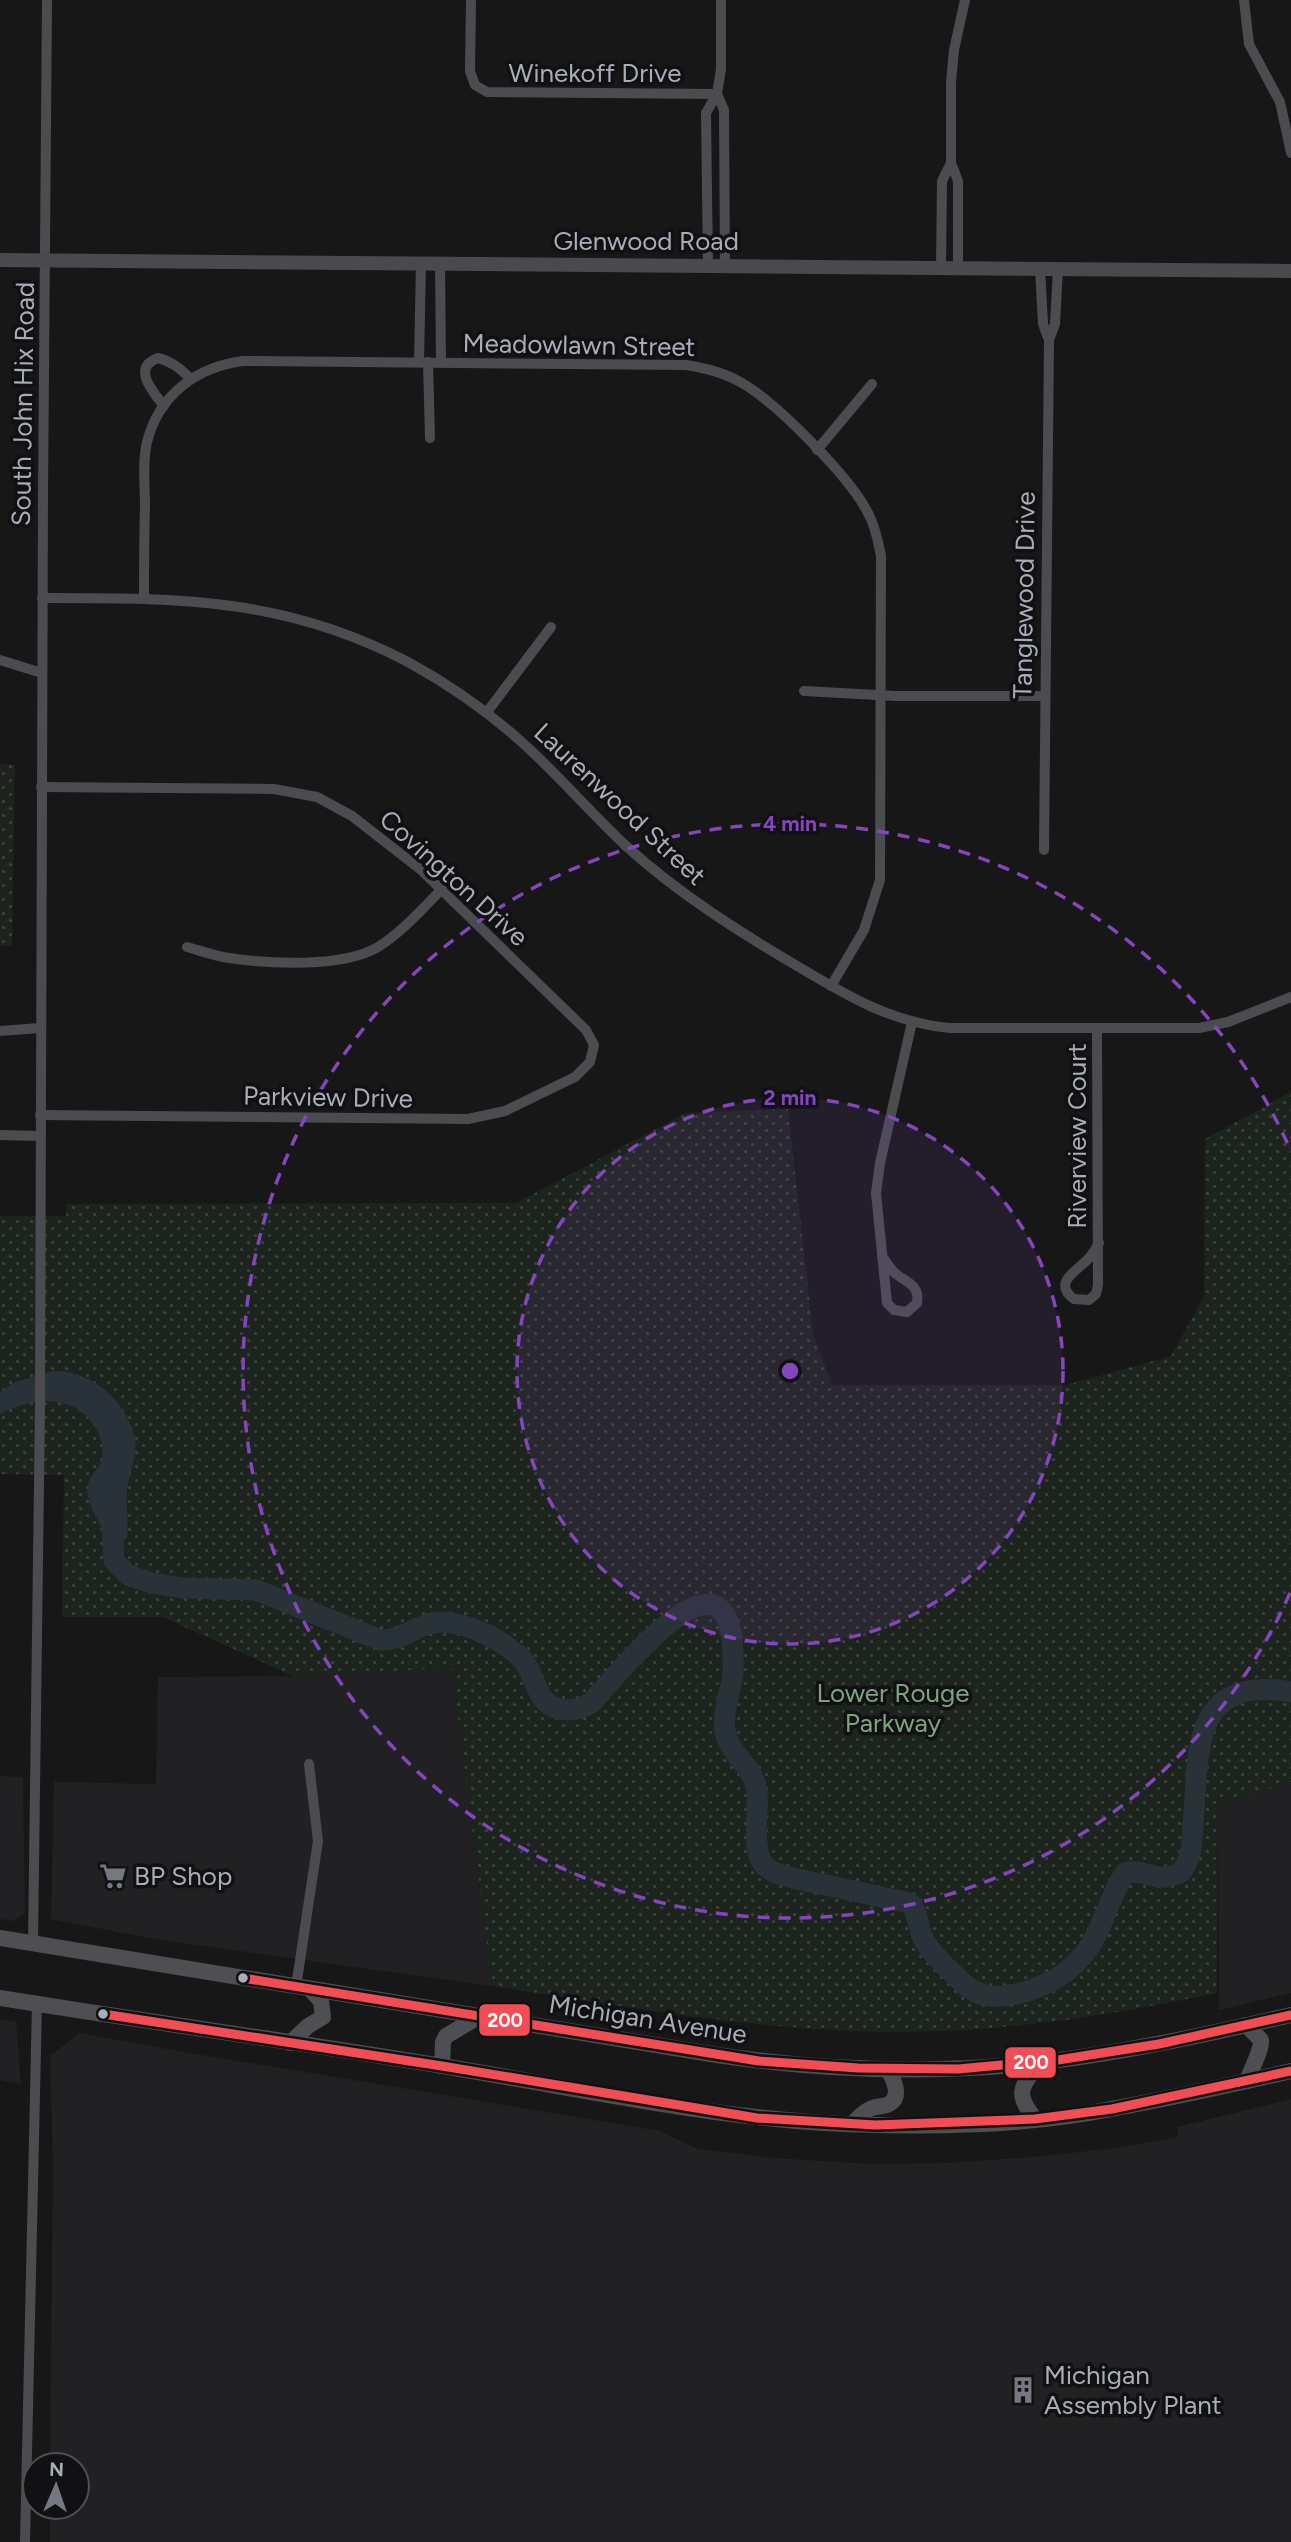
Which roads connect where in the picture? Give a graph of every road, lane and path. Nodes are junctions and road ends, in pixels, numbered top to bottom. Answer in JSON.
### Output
{"nodes":[{"id":1,"x":47,"y":0,"type":"edge"},
{"id":2,"x":471,"y":0,"type":"edge"},
{"id":3,"x":721,"y":0,"type":"edge"},
{"id":4,"x":965,"y":0,"type":"edge"},
{"id":5,"x":1244,"y":0,"type":"edge"},
{"id":6,"x":717,"y":94,"type":"junction"},
{"id":7,"x":1291,"y":153,"type":"edge"},
{"id":8,"x":951,"y":163,"type":"junction"},
{"id":9,"x":0,"y":260,"type":"edge"},
{"id":10,"x":47,"y":260,"type":"junction"},
{"id":11,"x":421,"y":264,"type":"junction"},
{"id":12,"x":440,"y":264,"type":"junction"},
{"id":13,"x":708,"y":266,"type":"junction"},
{"id":14,"x":725,"y":266,"type":"junction"},
{"id":15,"x":941,"y":267,"type":"junction"},
{"id":16,"x":958,"y":267,"type":"junction"},
{"id":17,"x":1040,"y":269,"type":"junction"},
{"id":18,"x":1058,"y":269,"type":"junction"},
{"id":19,"x":1291,"y":271,"type":"edge"},
{"id":20,"x":1049,"y":340,"type":"junction"},
{"id":21,"x":424,"y":362,"type":"junction"},
{"id":22,"x":441,"y":363,"type":"junction"},
{"id":23,"x":190,"y":378,"type":"junction"},
{"id":24,"x":872,"y":384,"type":"dead end"},
{"id":25,"x":164,"y":406,"type":"junction"},
{"id":26,"x":430,"y":438,"type":"dead end"},
{"id":27,"x":817,"y":450,"type":"junction"},
{"id":28,"x":42,"y":598,"type":"junction"},
{"id":29,"x":144,"y":598,"type":"junction"},
{"id":30,"x":551,"y":627,"type":"dead end"},
{"id":31,"x":0,"y":660,"type":"edge"},
{"id":32,"x":42,"y":673,"type":"junction"},
{"id":33,"x":804,"y":691,"type":"dead end"},
{"id":34,"x":882,"y":695,"type":"junction"},
{"id":35,"x":1044,"y":696,"type":"junction"},
{"id":36,"x":487,"y":712,"type":"junction"},
{"id":37,"x":41,"y":787,"type":"junction"},
{"id":38,"x":1044,"y":850,"type":"dead end"},
{"id":39,"x":442,"y":889,"type":"junction"},
{"id":40,"x":187,"y":947,"type":"dead end"},
{"id":41,"x":831,"y":986,"type":"junction"},
{"id":42,"x":1291,"y":997,"type":"edge"},
{"id":43,"x":912,"y":1022,"type":"junction"},
{"id":44,"x":40,"y":1028,"type":"junction"},
{"id":45,"x":1097,"y":1029,"type":"junction"},
{"id":46,"x":0,"y":1031,"type":"edge"},
{"id":47,"x":594,"y":1052,"type":"joint"},
{"id":48,"x":40,"y":1115,"type":"junction"},
{"id":49,"x":0,"y":1135,"type":"edge"},
{"id":50,"x":39,"y":1136,"type":"junction"},
{"id":51,"x":1098,"y":1243,"type":"junction"},
{"id":52,"x":882,"y":1256,"type":"junction"},
{"id":53,"x":309,"y":1763,"type":"dead end"},
{"id":54,"x":0,"y":1938,"type":"edge"},
{"id":55,"x":33,"y":1943,"type":"junction"},
{"id":56,"x":303,"y":1988,"type":"junction"},
{"id":57,"x":0,"y":1997,"type":"edge"},
{"id":58,"x":37,"y":2004,"type":"junction"},
{"id":59,"x":1291,"y":2015,"type":"edge"},
{"id":60,"x":480,"y":2016,"type":"junction"},
{"id":61,"x":1246,"y":2025,"type":"junction"},
{"id":62,"x":290,"y":2043,"type":"junction"},
{"id":63,"x":1041,"y":2062,"type":"junction"},
{"id":64,"x":442,"y":2066,"type":"junction"},
{"id":65,"x":888,"y":2070,"type":"junction"},
{"id":66,"x":1291,"y":2071,"type":"edge"},
{"id":67,"x":1247,"y":2081,"type":"junction"},
{"id":68,"x":1035,"y":2119,"type":"junction"},
{"id":69,"x":852,"y":2124,"type":"junction"},
{"id":70,"x":25,"y":2542,"type":"edge"}],
"edges":[{"from":1,"to":10,"type":"street","name":"South John Hix Road"},
{"from":2,"to":6,"type":"street","name":"Winekoff Drive"},
{"from":3,"to":6,"type":"street"},
{"from":4,"to":8,"type":"street"},
{"from":5,"to":7,"type":"street"},
{"from":6,"to":13,"type":"street"},
{"from":6,"to":14,"type":"street"},
{"from":8,"to":15,"type":"street"},
{"from":8,"to":16,"type":"street"},
{"from":9,"to":10,"type":"street","name":"Glenwood Road"},
{"from":10,"to":11,"type":"street","name":"Glenwood Road"},
{"from":10,"to":28,"type":"street","name":"South John Hix Road"},
{"from":11,"to":12,"type":"street","name":"Glenwood Road"},
{"from":11,"to":21,"type":"street"},
{"from":12,"to":13,"type":"street","name":"Glenwood Road"},
{"from":12,"to":22,"type":"street"},
{"from":13,"to":14,"type":"street","name":"Glenwood Road"},
{"from":14,"to":15,"type":"street","name":"Glenwood Road"},
{"from":15,"to":16,"type":"street","name":"Glenwood Road"},
{"from":16,"to":17,"type":"street","name":"Glenwood Road"},
{"from":17,"to":18,"type":"street","name":"Glenwood Road"},
{"from":17,"to":20,"type":"street","name":"Tanglewood Drive"},
{"from":18,"to":19,"type":"street","name":"Glenwood Road"},
{"from":18,"to":20,"type":"street","name":"Tanglewood Drive"},
{"from":20,"to":35,"type":"street","name":"Tanglewood Drive"},
{"from":21,"to":22,"type":"street","name":"Meadowlawn Street"},
{"from":21,"to":23,"type":"street","name":"Meadowlawn Street"},
{"from":21,"to":26,"type":"street"},
{"from":22,"to":27,"type":"street","name":"Meadowlawn Street"},
{"from":23,"to":25,"type":"street","name":"Meadowlawn Street"},
{"from":23,"to":25,"type":"street"},
{"from":24,"to":27,"type":"street"},
{"from":25,"to":29,"type":"street","name":"Meadowlawn Street"},
{"from":27,"to":34,"type":"street","name":"Meadowlawn Street"},
{"from":28,"to":29,"type":"street","name":"Laurenwood Street"},
{"from":28,"to":32,"type":"street","name":"South John Hix Road"},
{"from":29,"to":36,"type":"street","name":"Laurenwood Street"},
{"from":30,"to":36,"type":"street"},
{"from":31,"to":32,"type":"street"},
{"from":32,"to":37,"type":"street","name":"South John Hix Road"},
{"from":33,"to":34,"type":"street"},
{"from":34,"to":35,"type":"street"},
{"from":34,"to":41,"type":"street","name":"Meadowlawn Street"},
{"from":35,"to":38,"type":"street","name":"Tanglewood Drive"},
{"from":36,"to":41,"type":"street","name":"Laurenwood Street"},
{"from":37,"to":39,"type":"street","name":"Covington Drive"},
{"from":37,"to":44,"type":"street","name":"South John Hix Road"},
{"from":39,"to":40,"type":"street"},
{"from":39,"to":47,"type":"street","name":"Covington Drive"},
{"from":41,"to":43,"type":"street","name":"Laurenwood Street"},
{"from":42,"to":45,"type":"street","name":"Laurenwood Street"},
{"from":43,"to":45,"type":"street","name":"Laurenwood Street"},
{"from":43,"to":52,"type":"street"},
{"from":44,"to":46,"type":"street"},
{"from":44,"to":48,"type":"street","name":"South John Hix Road"},
{"from":45,"to":51,"type":"street","name":"Riverview Court"},
{"from":47,"to":48,"type":"street","name":"Parkview Drive"},
{"from":48,"to":50,"type":"street","name":"South John Hix Road"},
{"from":49,"to":50,"type":"street"},
{"from":50,"to":55,"type":"street","name":"South John Hix Road"},
{"from":51,"to":51,"type":"street","name":"Riverview Court"},
{"from":52,"to":52,"type":"street"},
{"from":53,"to":56,"type":"street"},
{"from":54,"to":55,"type":"main road","name":"Michigan Avenue"},
{"from":55,"to":56,"type":"main road","name":"Michigan Avenue"},
{"from":56,"to":60,"type":"main road","name":"Michigan Avenue"},
{"from":56,"to":62,"type":"main road"},
{"from":57,"to":58,"type":"main road"},
{"from":58,"to":62,"type":"main road"},
{"from":58,"to":70,"type":"street"},
{"from":59,"to":61,"type":"main road","name":"Michigan Avenue"},
{"from":60,"to":64,"type":"main road"},
{"from":60,"to":65,"type":"main road","name":"Michigan Avenue"},
{"from":61,"to":63,"type":"main road","name":"Michigan Avenue"},
{"from":61,"to":67,"type":"main road"},
{"from":62,"to":64,"type":"main road"},
{"from":63,"to":65,"type":"main road","name":"Michigan Avenue"},
{"from":63,"to":68,"type":"main road"},
{"from":64,"to":69,"type":"main road"},
{"from":65,"to":69,"type":"main road"},
{"from":66,"to":67,"type":"main road"},
{"from":67,"to":68,"type":"main road"},
{"from":68,"to":69,"type":"main road"}]}
